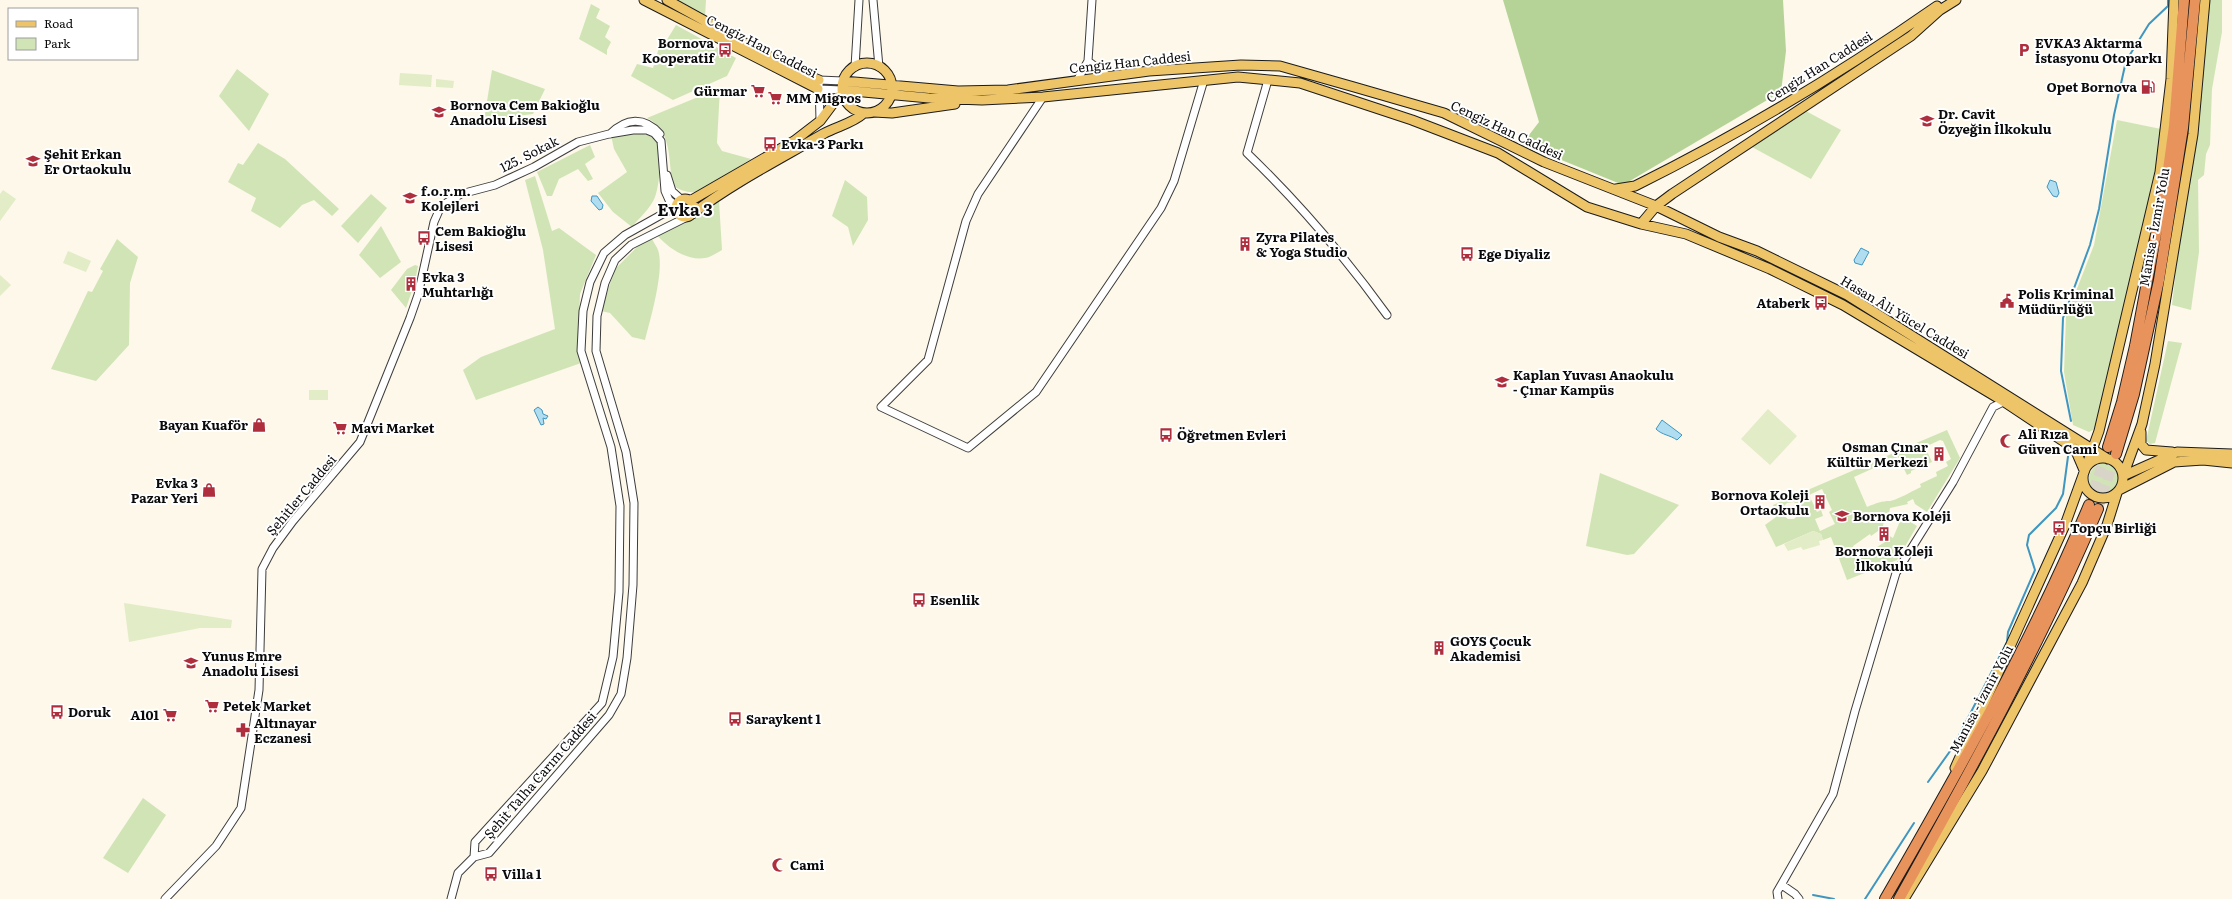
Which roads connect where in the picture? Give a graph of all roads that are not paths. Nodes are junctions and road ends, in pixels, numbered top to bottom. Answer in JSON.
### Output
{"nodes":[{"id":1,"x":644,"y":0,"type":"edge"},
{"id":2,"x":667,"y":0,"type":"edge"},
{"id":3,"x":859,"y":0,"type":"edge"},
{"id":4,"x":873,"y":0,"type":"edge"},
{"id":5,"x":1092,"y":0,"type":"edge"},
{"id":6,"x":1947,"y":0,"type":"edge"},
{"id":7,"x":1956,"y":0,"type":"edge"},
{"id":8,"x":2174,"y":0,"type":"edge"},
{"id":9,"x":2184,"y":0,"type":"edge"},
{"id":10,"x":2195,"y":0,"type":"edge"},
{"id":11,"x":2205,"y":0,"type":"edge"},
{"id":12,"x":1929,"y":15,"type":"junction"},
{"id":13,"x":1088,"y":61,"type":"junction"},
{"id":14,"x":855,"y":67,"type":"junction"},
{"id":15,"x":879,"y":67,"type":"junction"},
{"id":16,"x":1108,"y":76,"type":"junction"},
{"id":17,"x":1078,"y":80,"type":"junction"},
{"id":18,"x":1204,"y":80,"type":"junction"},
{"id":19,"x":1268,"y":80,"type":"junction"},
{"id":20,"x":818,"y":84,"type":"junction"},
{"id":21,"x":843,"y":89,"type":"junction"},
{"id":22,"x":891,"y":91,"type":"junction"},
{"id":23,"x":1043,"y":97,"type":"junction"},
{"id":24,"x":982,"y":100,"type":"junction"},
{"id":25,"x":869,"y":113,"type":"junction"},
{"id":26,"x":820,"y":121,"type":"junction"},
{"id":27,"x":609,"y":134,"type":"junction"},
{"id":28,"x":1615,"y":189,"type":"junction"},
{"id":29,"x":479,"y":191,"type":"joint"},
{"id":30,"x":683,"y":202,"type":"junction"},
{"id":31,"x":1656,"y":206,"type":"junction"},
{"id":32,"x":690,"y":215,"type":"junction"},
{"id":33,"x":1641,"y":224,"type":"junction"},
{"id":34,"x":604,"y":253,"type":"junction"},
{"id":35,"x":615,"y":260,"type":"junction"},
{"id":36,"x":1387,"y":315,"type":"dead end"},
{"id":37,"x":2013,"y":398,"type":"junction"},
{"id":38,"x":2003,"y":401,"type":"junction"},
{"id":39,"x":2142,"y":424,"type":"junction"},
{"id":40,"x":2108,"y":447,"type":"tunnel mouth"},
{"id":41,"x":2093,"y":450,"type":"junction"},
{"id":42,"x":2177,"y":452,"type":"junction"},
{"id":43,"x":2232,"y":454,"type":"edge"},
{"id":44,"x":2112,"y":456,"type":"junction"},
{"id":45,"x":2232,"y":463,"type":"edge"},
{"id":46,"x":2084,"y":470,"type":"junction"},
{"id":47,"x":2123,"y":476,"type":"junction"},
{"id":48,"x":2118,"y":492,"type":"junction"},
{"id":49,"x":619,"y":588,"type":"junction"},
{"id":50,"x":632,"y":589,"type":"junction"},
{"id":51,"x":616,"y":624,"type":"junction"},
{"id":52,"x":630,"y":626,"type":"junction"},
{"id":53,"x":561,"y":749,"type":"junction"},
{"id":54,"x":572,"y":758,"type":"junction"},
{"id":55,"x":1945,"y":794,"type":"junction"},
{"id":56,"x":474,"y":857,"type":"junction"},
{"id":57,"x":1782,"y":885,"type":"junction"},
{"id":58,"x":165,"y":899,"type":"edge"},
{"id":59,"x":451,"y":899,"type":"edge"},
{"id":60,"x":1778,"y":899,"type":"edge"},
{"id":61,"x":1799,"y":899,"type":"edge"},
{"id":62,"x":1885,"y":899,"type":"edge"},
{"id":63,"x":1899,"y":899,"type":"edge"},
{"id":64,"x":1904,"y":899,"type":"edge"}],
"edges":[{"from":1,"to":20,"type":"main road","name":"Cengiz Han Caddesi"},
{"from":2,"to":20,"type":"main road","name":"Cengiz Han Caddesi"},
{"from":3,"to":14,"type":"street"},
{"from":4,"to":15,"type":"street"},
{"from":5,"to":13,"type":"street"},
{"from":6,"to":12,"type":"main road"},
{"from":7,"to":12,"type":"main road"},
{"from":8,"to":41,"type":"main road"},
{"from":9,"to":40,"type":"highway","name":"Manisa - İzmir Yolu"},
{"from":10,"to":44,"type":"highway","name":"Manisa - İzmir Yolu"},
{"from":11,"to":39,"type":"main road"},
{"from":12,"to":28,"type":"main road","name":"Cengiz Han Caddesi"},
{"from":12,"to":31,"type":"main road","name":"Cengiz Han Caddesi"},
{"from":13,"to":16,"type":"street"},
{"from":13,"to":17,"type":"street"},
{"from":14,"to":15,"type":"main road"},
{"from":14,"to":21,"type":"main road","name":"Şehit Talha Carım Caddesi"},
{"from":15,"to":22,"type":"main road"},
{"from":16,"to":17,"type":"main road","name":"Cengiz Han Caddesi"},
{"from":16,"to":28,"type":"main road","name":"Cengiz Han Caddesi"},
{"from":17,"to":22,"type":"main road","name":"Cengiz Han Caddesi"},
{"from":18,"to":19,"type":"main road","name":"Cengiz Han Caddesi"},
{"from":18,"to":23,"type":"main road","name":"Cengiz Han Caddesi"},
{"from":18,"to":23,"type":"street"},
{"from":19,"to":33,"type":"main road","name":"Cengiz Han Caddesi"},
{"from":19,"to":36,"type":"street"},
{"from":20,"to":21,"type":"street","name":"Cengiz Han Caddesi"},
{"from":20,"to":26,"type":"street"},
{"from":21,"to":22,"type":"main road","name":"Cengiz Han Caddesi"},
{"from":21,"to":25,"type":"main road"},
{"from":21,"to":26,"type":"main road","name":"Şehit Talha Carım Caddesi"},
{"from":22,"to":24,"type":"main road","name":"Cengiz Han Caddesi"},
{"from":22,"to":25,"type":"main road"},
{"from":23,"to":24,"type":"main road","name":"Cengiz Han Caddesi"},
{"from":24,"to":25,"type":"main road"},
{"from":25,"to":32,"type":"main road"},
{"from":26,"to":30,"type":"main road","name":"Şehit Talha Carım Caddesi"},
{"from":27,"to":29,"type":"street","name":"125. Sokak"},
{"from":27,"to":30,"type":"street"},
{"from":27,"to":30,"type":"street","name":"125. Sokak"},
{"from":28,"to":31,"type":"main road","name":"Hasan Âli Yücel Caddesi"},
{"from":29,"to":58,"type":"street","name":"Şehitler Caddesi"},
{"from":30,"to":32,"type":"main road"},
{"from":30,"to":32,"type":"main road"},
{"from":30,"to":34,"type":"street","name":"Şehit Talha Carım Caddesi"},
{"from":31,"to":33,"type":"main road","name":"Cengiz Han Caddesi"},
{"from":31,"to":37,"type":"main road","name":"Hasan Âli Yücel Caddesi"},
{"from":32,"to":35,"type":"street"},
{"from":33,"to":38,"type":"main road","name":"Hasan Âli Yücel Caddesi"},
{"from":34,"to":35,"type":"street"},
{"from":34,"to":49,"type":"street","name":"Şehit Talha Carım Caddesi"},
{"from":35,"to":50,"type":"street","name":"Şehit Talha Carım Caddesi"},
{"from":37,"to":38,"type":"street"},
{"from":37,"to":41,"type":"main road","name":"Hasan Âli Yücel Caddesi"},
{"from":38,"to":46,"type":"main road","name":"Hasan Âli Yücel Caddesi"},
{"from":38,"to":57,"type":"street"},
{"from":39,"to":42,"type":"main road"},
{"from":39,"to":47,"type":"main road"},
{"from":41,"to":44,"type":"main road","name":"Hasan Âli Yücel Caddesi"},
{"from":41,"to":46,"type":"main road"},
{"from":42,"to":43,"type":"main road"},
{"from":42,"to":47,"type":"main road"},
{"from":44,"to":46,"type":"main road"},
{"from":44,"to":47,"type":"main road"},
{"from":45,"to":48,"type":"main road"},
{"from":46,"to":48,"type":"main road"},
{"from":46,"to":55,"type":"main road"},
{"from":47,"to":48,"type":"main road"},
{"from":48,"to":64,"type":"main road"},
{"from":49,"to":50,"type":"street"},
{"from":49,"to":51,"type":"street","name":"Şehit Talha Carım Caddesi"},
{"from":50,"to":52,"type":"street","name":"Şehit Talha Carım Caddesi"},
{"from":51,"to":52,"type":"street"},
{"from":51,"to":53,"type":"street","name":"Şehit Talha Carım Caddesi"},
{"from":52,"to":54,"type":"street","name":"Şehit Talha Carım Caddesi"},
{"from":53,"to":54,"type":"street"},
{"from":53,"to":56,"type":"street","name":"Şehit Talha Carım Caddesi"},
{"from":54,"to":56,"type":"street","name":"Şehit Talha Carım Caddesi"},
{"from":55,"to":62,"type":"highway","name":"Manisa - İzmir Yolu"},
{"from":55,"to":63,"type":"highway","name":"Manisa - İzmir Yolu"},
{"from":56,"to":59,"type":"street"},
{"from":57,"to":60,"type":"street"},
{"from":57,"to":61,"type":"street"}]}
